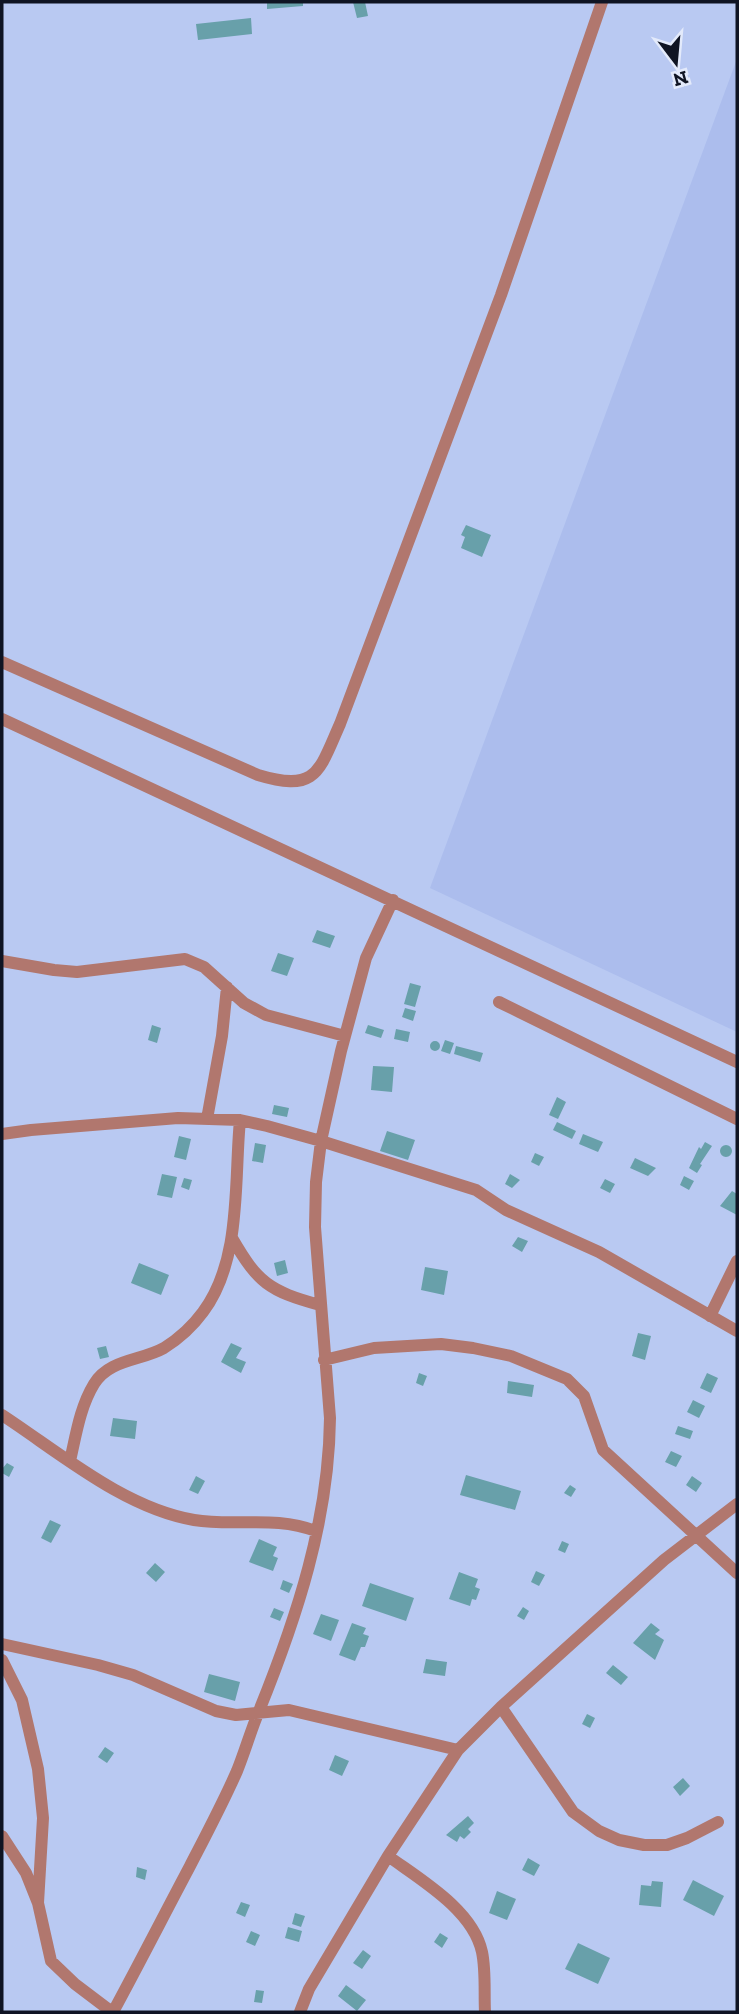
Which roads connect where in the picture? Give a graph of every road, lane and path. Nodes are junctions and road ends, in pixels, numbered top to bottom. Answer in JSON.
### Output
{"nodes":[{"id":1,"x":602,"y":2,"type":"edge"},
{"id":2,"x":2,"y":663,"type":"edge"},
{"id":3,"x":2,"y":719,"type":"edge"},
{"id":4,"x":393,"y":900,"type":"junction"},
{"id":5,"x":2,"y":961,"type":"edge"},
{"id":6,"x":227,"y":987,"type":"junction"},
{"id":7,"x":499,"y":1002,"type":"dead end"},
{"id":8,"x":345,"y":1036,"type":"junction"},
{"id":9,"x":737,"y":1062,"type":"edge"},
{"id":10,"x":207,"y":1119,"type":"junction"},
{"id":11,"x":737,"y":1119,"type":"edge"},
{"id":12,"x":240,"y":1120,"type":"junction"},
{"id":13,"x":2,"y":1134,"type":"edge"},
{"id":14,"x":321,"y":1141,"type":"junction"},
{"id":15,"x":232,"y":1238,"type":"junction"},
{"id":16,"x":737,"y":1261,"type":"edge"},
{"id":17,"x":320,"y":1305,"type":"junction"},
{"id":18,"x":709,"y":1316,"type":"junction"},
{"id":19,"x":737,"y":1331,"type":"edge"},
{"id":20,"x":324,"y":1360,"type":"junction"},
{"id":21,"x":2,"y":1415,"type":"edge"},
{"id":22,"x":70,"y":1461,"type":"junction"},
{"id":23,"x":737,"y":1504,"type":"edge"},
{"id":24,"x":316,"y":1531,"type":"junction"},
{"id":25,"x":698,"y":1536,"type":"junction"},
{"id":26,"x":737,"y":1573,"type":"edge"},
{"id":27,"x":2,"y":1644,"type":"edge"},
{"id":28,"x":2,"y":1660,"type":"edge"},
{"id":29,"x":500,"y":1706,"type":"junction"},
{"id":30,"x":258,"y":1714,"type":"junction"},
{"id":31,"x":458,"y":1750,"type":"junction"},
{"id":32,"x":718,"y":1822,"type":"dead end"},
{"id":33,"x":2,"y":1836,"type":"edge"},
{"id":34,"x":388,"y":1856,"type":"junction"},
{"id":35,"x":38,"y":1903,"type":"junction"},
{"id":36,"x":113,"y":2012,"type":"edge"},
{"id":37,"x":300,"y":2012,"type":"edge"},
{"id":38,"x":485,"y":2012,"type":"edge"}],
"edges":[{"from":1,"to":2,"type":"street"},
{"from":3,"to":4,"type":"street"},
{"from":4,"to":8,"type":"street"},
{"from":4,"to":9,"type":"street"},
{"from":5,"to":6,"type":"street"},
{"from":6,"to":8,"type":"street"},
{"from":6,"to":10,"type":"street"},
{"from":7,"to":11,"type":"street"},
{"from":8,"to":14,"type":"street"},
{"from":10,"to":12,"type":"street"},
{"from":10,"to":13,"type":"street"},
{"from":12,"to":14,"type":"street"},
{"from":12,"to":15,"type":"street"},
{"from":14,"to":17,"type":"street"},
{"from":14,"to":18,"type":"street"},
{"from":15,"to":17,"type":"street"},
{"from":15,"to":22,"type":"street"},
{"from":16,"to":18,"type":"street"},
{"from":17,"to":20,"type":"street"},
{"from":18,"to":19,"type":"street"},
{"from":20,"to":24,"type":"street"},
{"from":20,"to":25,"type":"street"},
{"from":21,"to":22,"type":"street"},
{"from":22,"to":24,"type":"street"},
{"from":23,"to":25,"type":"street"},
{"from":24,"to":30,"type":"street"},
{"from":25,"to":26,"type":"street"},
{"from":25,"to":29,"type":"street"},
{"from":27,"to":30,"type":"street"},
{"from":28,"to":35,"type":"street"},
{"from":29,"to":31,"type":"street"},
{"from":29,"to":32,"type":"street"},
{"from":30,"to":31,"type":"street"},
{"from":30,"to":36,"type":"street"},
{"from":31,"to":34,"type":"street"},
{"from":33,"to":35,"type":"street"},
{"from":34,"to":37,"type":"street"},
{"from":34,"to":38,"type":"street"},
{"from":35,"to":36,"type":"street"}]}
